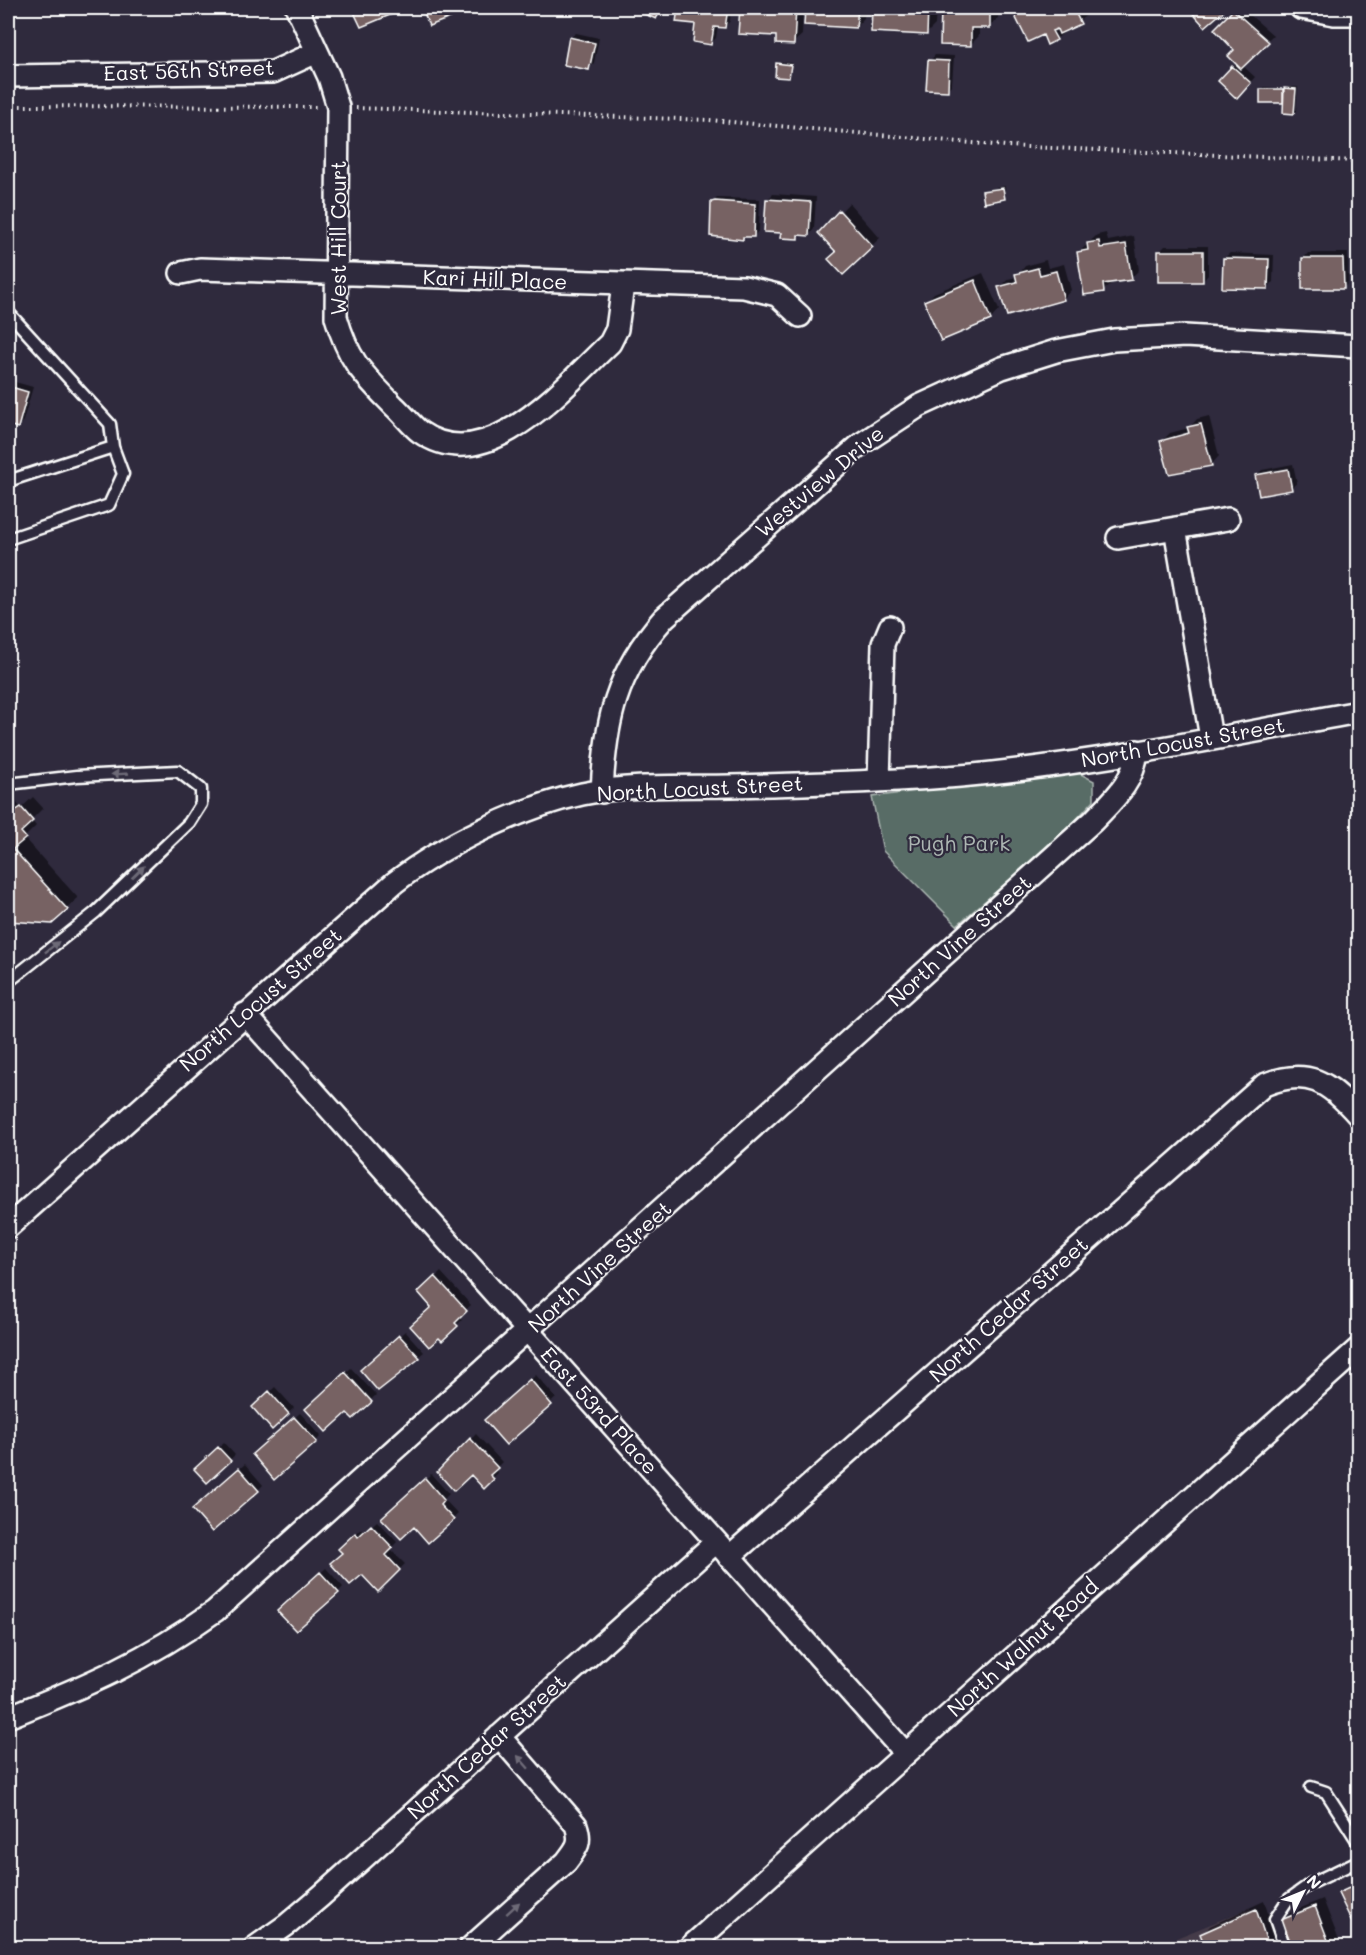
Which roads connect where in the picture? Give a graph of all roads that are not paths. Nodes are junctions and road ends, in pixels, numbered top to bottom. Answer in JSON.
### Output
{"nodes":[{"id":1,"x":297,"y":8,"type":"edge"},
{"id":2,"x":1301,"y":8,"type":"edge"},
{"id":3,"x":1359,"y":14,"type":"edge"},
{"id":4,"x":317,"y":52,"type":"junction"},
{"id":5,"x":8,"y":76,"type":"edge"},
{"id":6,"x":181,"y":273,"type":"dead end"},
{"id":7,"x":335,"y":274,"type":"junction"},
{"id":8,"x":623,"y":285,"type":"junction"},
{"id":9,"x":8,"y":312,"type":"edge"},
{"id":10,"x":800,"y":316,"type":"dead end"},
{"id":11,"x":1359,"y":346,"type":"edge"},
{"id":12,"x":113,"y":447,"type":"junction"},
{"id":13,"x":8,"y":481,"type":"edge"},
{"id":14,"x":1228,"y":519,"type":"dead end"},
{"id":15,"x":1175,"y":528,"type":"junction"},
{"id":16,"x":1118,"y":538,"type":"dead end"},
{"id":17,"x":8,"y":539,"type":"edge"},
{"id":18,"x":890,"y":627,"type":"dead end"},
{"id":19,"x":1359,"y":712,"type":"edge"},
{"id":20,"x":1211,"y":738,"type":"junction"},
{"id":21,"x":1137,"y":751,"type":"junction"},
{"id":22,"x":879,"y":781,"type":"junction"},
{"id":23,"x":8,"y":784,"type":"edge"},
{"id":24,"x":602,"y":792,"type":"junction"},
{"id":25,"x":8,"y":982,"type":"edge"},
{"id":26,"x":245,"y":1014,"type":"junction"},
{"id":27,"x":1359,"y":1115,"type":"edge"},
{"id":28,"x":8,"y":1227,"type":"edge"},
{"id":29,"x":528,"y":1331,"type":"junction"},
{"id":30,"x":1359,"y":1349,"type":"edge"},
{"id":31,"x":722,"y":1549,"type":"junction"},
{"id":32,"x":8,"y":1717,"type":"edge"},
{"id":33,"x":499,"y":1736,"type":"junction"},
{"id":34,"x":904,"y":1754,"type":"junction"},
{"id":35,"x":1311,"y":1787,"type":"dead end"},
{"id":36,"x":1359,"y":1842,"type":"edge"},
{"id":37,"x":1359,"y":1861,"type":"edge"},
{"id":38,"x":254,"y":1947,"type":"edge"},
{"id":39,"x":470,"y":1947,"type":"edge"},
{"id":40,"x":688,"y":1947,"type":"edge"},
{"id":41,"x":1285,"y":1947,"type":"edge"}],
"edges":[{"from":1,"to":4,"type":"street"},
{"from":2,"to":3,"type":"street"},
{"from":4,"to":5,"type":"street","name":"East 56th Street"},
{"from":4,"to":7,"type":"street","name":"West Hill Court"},
{"from":6,"to":7,"type":"street","name":"Kari Hill Place"},
{"from":7,"to":8,"type":"street","name":"Kari Hill Place"},
{"from":7,"to":8,"type":"street","name":"West Hill Court"},
{"from":8,"to":10,"type":"street","name":"Kari Hill Place"},
{"from":9,"to":12,"type":"lane"},
{"from":11,"to":24,"type":"street","name":"Westview Drive"},
{"from":12,"to":13,"type":"lane"},
{"from":12,"to":17,"type":"lane"},
{"from":14,"to":15,"type":"street"},
{"from":15,"to":16,"type":"street"},
{"from":15,"to":20,"type":"street"},
{"from":18,"to":22,"type":"street"},
{"from":19,"to":20,"type":"street","name":"North Locust Street"},
{"from":20,"to":21,"type":"street","name":"North Locust Street"},
{"from":21,"to":22,"type":"street","name":"North Locust Street"},
{"from":21,"to":29,"type":"street","name":"North Vine Street"},
{"from":22,"to":24,"type":"street","name":"North Locust Street"},
{"from":25,"to":23,"type":"lane","one_way":true},
{"from":24,"to":26,"type":"street","name":"North Locust Street"},
{"from":26,"to":28,"type":"street","name":"North Locust Street"},
{"from":26,"to":29,"type":"street","name":"East 53rd Place"},
{"from":27,"to":31,"type":"street","name":"North Cedar Street"},
{"from":29,"to":31,"type":"street","name":"East 53rd Place"},
{"from":29,"to":32,"type":"street","name":"North Vine Street"},
{"from":30,"to":34,"type":"street","name":"North Walnut Road"},
{"from":31,"to":33,"type":"street","name":"North Cedar Street"},
{"from":31,"to":34,"type":"street","name":"East 53rd Place"},
{"from":33,"to":38,"type":"street","name":"North Cedar Street"},
{"from":39,"to":33,"type":"street","one_way":true},
{"from":34,"to":40,"type":"street","name":"North Walnut Road"},
{"from":35,"to":36,"type":"lane"},
{"from":37,"to":41,"type":"lane"}]}
